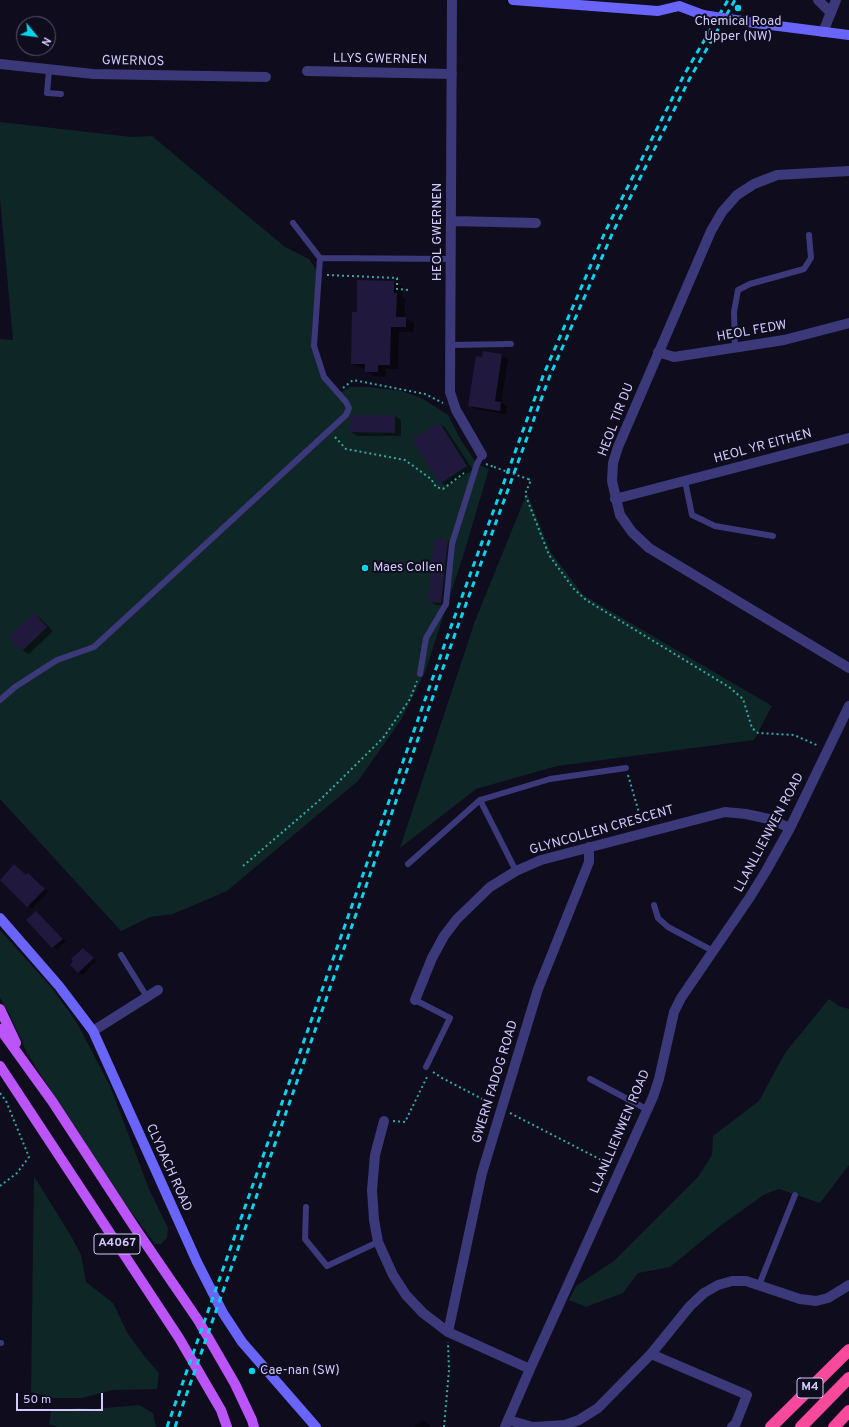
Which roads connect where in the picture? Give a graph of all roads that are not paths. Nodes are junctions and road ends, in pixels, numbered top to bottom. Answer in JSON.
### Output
{"nodes":[{"id":1,"x":452,"y":0,"type":"edge"},
{"id":2,"x":512,"y":0,"type":"edge"},
{"id":3,"x":818,"y":0,"type":"edge"},
{"id":4,"x":836,"y":0,"type":"edge"},
{"id":5,"x":680,"y":3,"type":"edge"},
{"id":6,"x":831,"y":13,"type":"junction"},
{"id":7,"x":823,"y":32,"type":"junction"},
{"id":8,"x":849,"y":36,"type":"edge"},
{"id":9,"x":0,"y":64,"type":"edge"},
{"id":10,"x":48,"y":70,"type":"junction"},
{"id":11,"x":307,"y":71,"type":"dead end"},
{"id":12,"x":452,"y":74,"type":"junction"},
{"id":13,"x":266,"y":76,"type":"dead end"},
{"id":14,"x":62,"y":94,"type":"dead end"},
{"id":15,"x":849,"y":171,"type":"edge"},
{"id":16,"x":452,"y":221,"type":"junction"},
{"id":17,"x":293,"y":223,"type":"dead end"},
{"id":18,"x":536,"y":223,"type":"dead end"},
{"id":19,"x":808,"y":235,"type":"dead end"},
{"id":20,"x":320,"y":258,"type":"junction"},
{"id":21,"x":451,"y":259,"type":"junction"},
{"id":22,"x":849,"y":324,"type":"edge"},
{"id":23,"x":511,"y":344,"type":"dead end"},
{"id":24,"x":451,"y":345,"type":"junction"},
{"id":25,"x":735,"y":348,"type":"junction"},
{"id":26,"x":658,"y":352,"type":"junction"},
{"id":27,"x":849,"y":438,"type":"edge"},
{"id":28,"x":484,"y":459,"type":"joint"},
{"id":29,"x":685,"y":481,"type":"junction"},
{"id":30,"x":615,"y":499,"type":"junction"},
{"id":31,"x":773,"y":536,"type":"dead end"},
{"id":32,"x":849,"y":668,"type":"edge"},
{"id":33,"x":420,"y":674,"type":"road end"},
{"id":34,"x":0,"y":700,"type":"edge"},
{"id":35,"x":849,"y":706,"type":"edge"},
{"id":36,"x":844,"y":725,"type":"edge"},
{"id":37,"x":626,"y":768,"type":"road end"},
{"id":38,"x":480,"y":800,"type":"junction"},
{"id":39,"x":790,"y":828,"type":"junction"},
{"id":40,"x":588,"y":847,"type":"junction"},
{"id":41,"x":408,"y":864,"type":"dead end"},
{"id":42,"x":516,"y":871,"type":"junction"},
{"id":43,"x":654,"y":905,"type":"dead end"},
{"id":44,"x":0,"y":918,"type":"edge"},
{"id":45,"x":713,"y":952,"type":"junction"},
{"id":46,"x":121,"y":955,"type":"dead end"},
{"id":47,"x":158,"y":990,"type":"dead end"},
{"id":48,"x":147,"y":997,"type":"junction"},
{"id":49,"x":415,"y":1000,"type":"joint"},
{"id":50,"x":0,"y":1009,"type":"edge"},
{"id":51,"x":0,"y":1029,"type":"edge"},
{"id":52,"x":93,"y":1031,"type":"junction"},
{"id":53,"x":26,"y":1063,"type":"junction"},
{"id":54,"x":0,"y":1066,"type":"edge"},
{"id":55,"x":426,"y":1067,"type":"road end"},
{"id":56,"x":0,"y":1078,"type":"edge"},
{"id":57,"x":590,"y":1079,"type":"dead end"},
{"id":58,"x":648,"y":1110,"type":"junction"},
{"id":59,"x":32,"y":1114,"type":"junction"},
{"id":60,"x":384,"y":1121,"type":"road end"},
{"id":61,"x":795,"y":1195,"type":"dead end"},
{"id":62,"x":306,"y":1207,"type":"dead end"},
{"id":63,"x":378,"y":1242,"type":"junction"},
{"id":64,"x":759,"y":1285,"type":"junction"},
{"id":65,"x":849,"y":1285,"type":"edge"},
{"id":66,"x":448,"y":1332,"type":"junction"},
{"id":67,"x":849,"y":1350,"type":"edge"},
{"id":68,"x":651,"y":1354,"type":"junction"},
{"id":69,"x":530,"y":1369,"type":"junction"},
{"id":70,"x":849,"y":1378,"type":"edge"},
{"id":71,"x":849,"y":1411,"type":"edge"},
{"id":72,"x":507,"y":1423,"type":"edge"},
{"id":73,"x":227,"y":1427,"type":"edge"},
{"id":74,"x":254,"y":1427,"type":"edge"},
{"id":75,"x":316,"y":1427,"type":"edge"},
{"id":76,"x":533,"y":1427,"type":"edge"},
{"id":77,"x":550,"y":1427,"type":"edge"},
{"id":78,"x":732,"y":1427,"type":"edge"},
{"id":79,"x":771,"y":1427,"type":"edge"},
{"id":80,"x":801,"y":1427,"type":"edge"},
{"id":81,"x":834,"y":1427,"type":"edge"}],
"edges":[{"from":1,"to":12,"type":"street","name":"HEOL GWERNEN"},
{"from":2,"to":5,"type":"main road"},
{"from":3,"to":6,"type":"street"},
{"from":4,"to":6,"type":"street"},
{"from":5,"to":7,"type":"main road","bridge":true},
{"from":6,"to":7,"type":"street"},
{"from":7,"to":8,"type":"main road"},
{"from":9,"to":10,"type":"street","name":"GWERNOS"},
{"from":10,"to":13,"type":"street","name":"GWERNOS"},
{"from":10,"to":14,"type":"lane"},
{"from":11,"to":12,"type":"street","name":"LLYS GWERNEN"},
{"from":12,"to":16,"type":"street","name":"HEOL GWERNEN"},
{"from":15,"to":26,"type":"street","name":"HEOL TIR DU"},
{"from":16,"to":18,"type":"street"},
{"from":16,"to":21,"type":"street","name":"HEOL GWERNEN"},
{"from":17,"to":20,"type":"lane"},
{"from":19,"to":25,"type":"lane"},
{"from":20,"to":21,"type":"lane"},
{"from":20,"to":34,"type":"lane"},
{"from":21,"to":24,"type":"street","name":"HEOL GWERNEN"},
{"from":22,"to":25,"type":"street","name":"HEOL FEDW"},
{"from":23,"to":24,"type":"lane"},
{"from":24,"to":28,"type":"street","name":"HEOL GWERNEN"},
{"from":25,"to":26,"type":"street","name":"HEOL FEDW"},
{"from":26,"to":30,"type":"street","name":"HEOL TIR DU"},
{"from":27,"to":29,"type":"street","name":"HEOL YR EITHEN"},
{"from":28,"to":33,"type":"lane"},
{"from":29,"to":30,"type":"street","name":"HEOL YR EITHEN"},
{"from":29,"to":31,"type":"lane"},
{"from":30,"to":32,"type":"street","name":"HEOL TIR DU"},
{"from":35,"to":36,"type":"street","name":"LLANLLIENWEN ROAD"},
{"from":36,"to":39,"type":"street","name":"LLANLLIENWEN ROAD"},
{"from":37,"to":38,"type":"lane"},
{"from":38,"to":41,"type":"lane"},
{"from":38,"to":42,"type":"lane"},
{"from":39,"to":40,"type":"street","name":"GLYNCOLLEN CRESCENT"},
{"from":39,"to":45,"type":"street","name":"LLANLLIENWEN ROAD"},
{"from":40,"to":42,"type":"street","name":"GLYNCOLLEN CRESCENT"},
{"from":40,"to":66,"type":"street","name":"GWERN FADOG ROAD"},
{"from":42,"to":49,"type":"street","name":"GLYNCOLLEN CRESCENT"},
{"from":43,"to":45,"type":"lane"},
{"from":44,"to":52,"type":"main road","name":"CLYDACH ROAD"},
{"from":45,"to":58,"type":"street","name":"LLANLLIENWEN ROAD"},
{"from":46,"to":48,"type":"lane"},
{"from":47,"to":48,"type":"street"},
{"from":48,"to":52,"type":"street"},
{"from":49,"to":55,"type":"lane"},
{"from":50,"to":53,"type":"main road"},
{"from":51,"to":53,"type":"main road","number":"A4067"},
{"from":52,"to":75,"type":"main road","name":"CLYDACH ROAD"},
{"from":53,"to":74,"type":"main road","number":"A4067"},
{"from":54,"to":59,"type":"main road","number":"A4067"},
{"from":56,"to":59,"type":"main road"},
{"from":57,"to":58,"type":"lane"},
{"from":58,"to":69,"type":"street","name":"LLANLLIENWEN ROAD"},
{"from":59,"to":73,"type":"main road","number":"A4067"},
{"from":60,"to":63,"type":"street"},
{"from":61,"to":64,"type":"lane"},
{"from":62,"to":63,"type":"lane"},
{"from":63,"to":66,"type":"street"},
{"from":64,"to":65,"type":"street"},
{"from":64,"to":68,"type":"street"},
{"from":66,"to":69,"type":"street"},
{"from":67,"to":79,"type":"highway","number":"M4"},
{"from":68,"to":77,"type":"street"},
{"from":68,"to":78,"type":"street"},
{"from":69,"to":72,"type":"street","name":"LLANLLIENWEN ROAD"},
{"from":70,"to":80,"type":"highway","number":"M4"},
{"from":71,"to":81,"type":"highway"},
{"from":72,"to":76,"type":"street"},
{"from":76,"to":77,"type":"street"}]}
